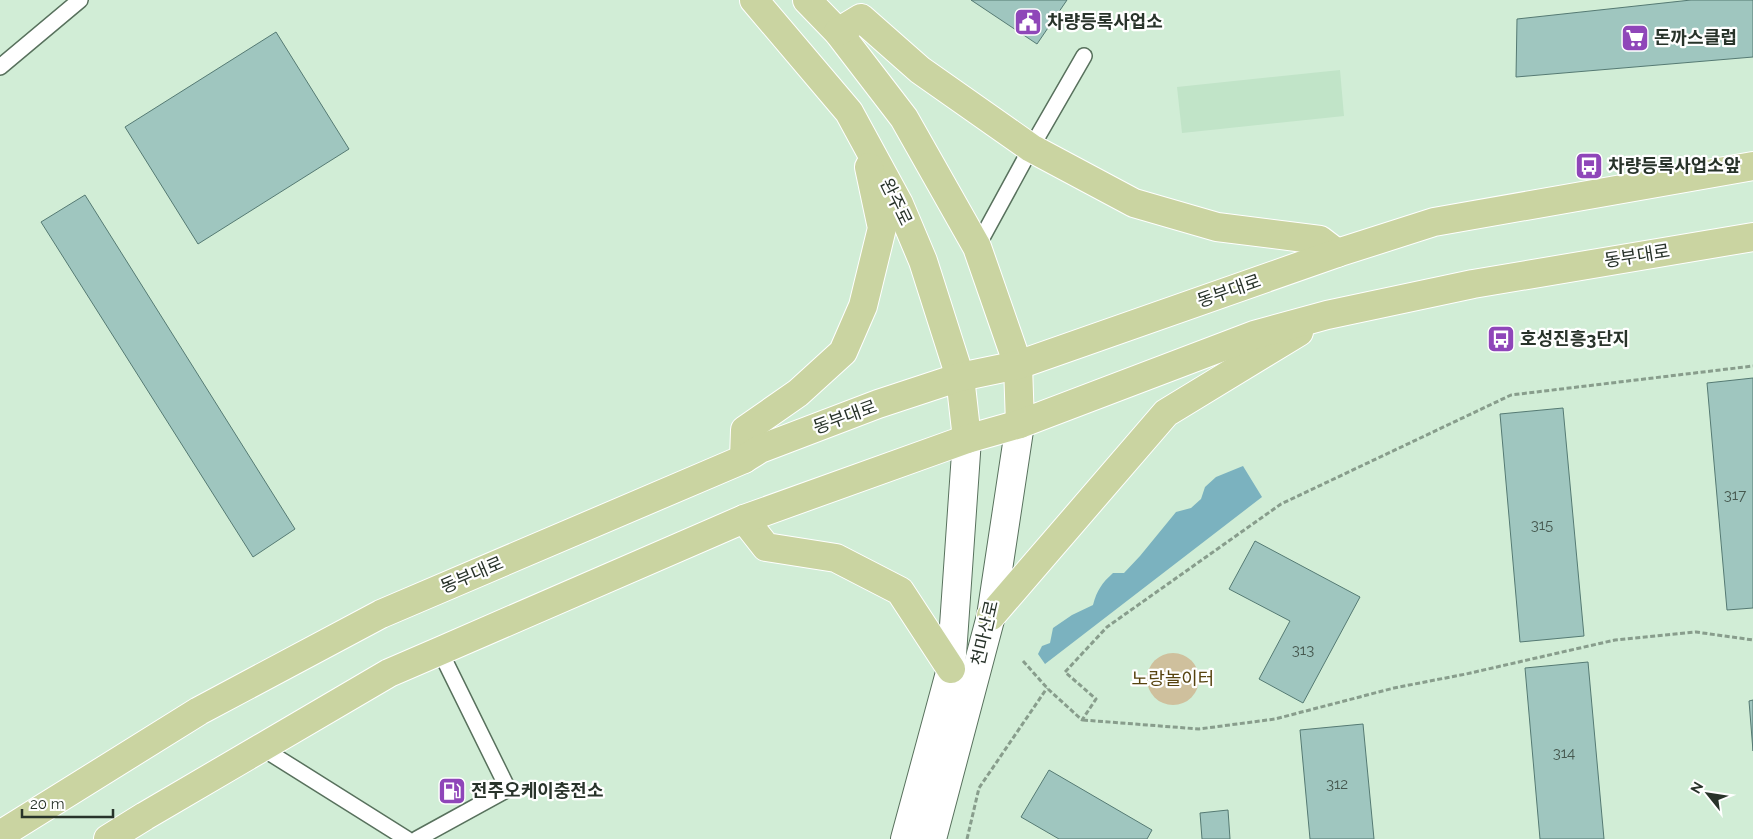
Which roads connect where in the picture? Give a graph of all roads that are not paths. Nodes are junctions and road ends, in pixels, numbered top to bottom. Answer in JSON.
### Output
{"nodes":[{"id":1,"x":80,"y":0,"type":"edge"},
{"id":2,"x":754,"y":0,"type":"edge"},
{"id":3,"x":807,"y":0,"type":"edge"},
{"id":4,"x":838,"y":32,"type":"junction"},
{"id":5,"x":1084,"y":56,"type":"dead end"},
{"id":6,"x":0,"y":67,"type":"edge"},
{"id":7,"x":862,"y":136,"type":"junction"},
{"id":8,"x":1031,"y":148,"type":"junction"},
{"id":9,"x":1753,"y":166,"type":"edge"},
{"id":10,"x":1753,"y":237,"type":"edge"},
{"id":11,"x":977,"y":247,"type":"junction"},
{"id":12,"x":1337,"y":253,"type":"junction"},
{"id":13,"x":1327,"y":315,"type":"junction"},
{"id":14,"x":1018,"y":365,"type":"junction"},
{"id":15,"x":960,"y":377,"type":"junction"},
{"id":16,"x":1020,"y":424,"type":"junction"},
{"id":17,"x":967,"y":439,"type":"junction"},
{"id":18,"x":744,"y":459,"type":"junction"},
{"id":19,"x":744,"y":519,"type":"junction"},
{"id":20,"x":991,"y":616,"type":"junction"},
{"id":21,"x":440,"y":651,"type":"junction"},
{"id":22,"x":951,"y":670,"type":"junction"},
{"id":23,"x":262,"y":748,"type":"junction"},
{"id":24,"x":0,"y":835,"type":"edge"},
{"id":25,"x":108,"y":839,"type":"edge"},
{"id":26,"x":407,"y":839,"type":"edge"},
{"id":27,"x":417,"y":839,"type":"edge"},
{"id":28,"x":905,"y":839,"type":"edge"},
{"id":29,"x":932,"y":839,"type":"edge"}],
"edges":[{"from":1,"to":6,"type":"lane"},
{"from":2,"to":7,"type":"main road","name":"완주로"},
{"from":3,"to":4,"type":"main road"},
{"from":4,"to":8,"type":"main road"},
{"from":4,"to":11,"type":"main road"},
{"from":5,"to":8,"type":"lane"},
{"from":7,"to":15,"type":"main road","name":"완주로"},
{"from":7,"to":18,"type":"main road"},
{"from":8,"to":11,"type":"lane"},
{"from":8,"to":12,"type":"main road"},
{"from":9,"to":12,"type":"main road","name":"동부대로"},
{"from":10,"to":13,"type":"main road","name":"동부대로"},
{"from":11,"to":14,"type":"main road"},
{"from":12,"to":14,"type":"main road","name":"동부대로"},
{"from":13,"to":16,"type":"main road","name":"동부대로"},
{"from":13,"to":20,"type":"main road"},
{"from":14,"to":15,"type":"main road","name":"동부대로"},
{"from":14,"to":16,"type":"main road"},
{"from":15,"to":17,"type":"main road","name":"완주로"},
{"from":15,"to":18,"type":"main road","name":"동부대로"},
{"from":16,"to":17,"type":"main road","name":"동부대로"},
{"from":16,"to":20,"type":"street","name":"천마산로"},
{"from":17,"to":19,"type":"main road","name":"동부대로"},
{"from":17,"to":22,"type":"street","name":"천마산로"},
{"from":18,"to":24,"type":"main road","name":"동부대로"},
{"from":19,"to":21,"type":"main road","name":"동부대로"},
{"from":19,"to":22,"type":"main road"},
{"from":20,"to":29,"type":"street","name":"천마산로"},
{"from":21,"to":23,"type":"main road","name":"동부대로"},
{"from":21,"to":27,"type":"lane"},
{"from":22,"to":28,"type":"street","name":"천마산로"},
{"from":23,"to":25,"type":"main road","name":"동부대로"},
{"from":23,"to":26,"type":"lane"}]}
